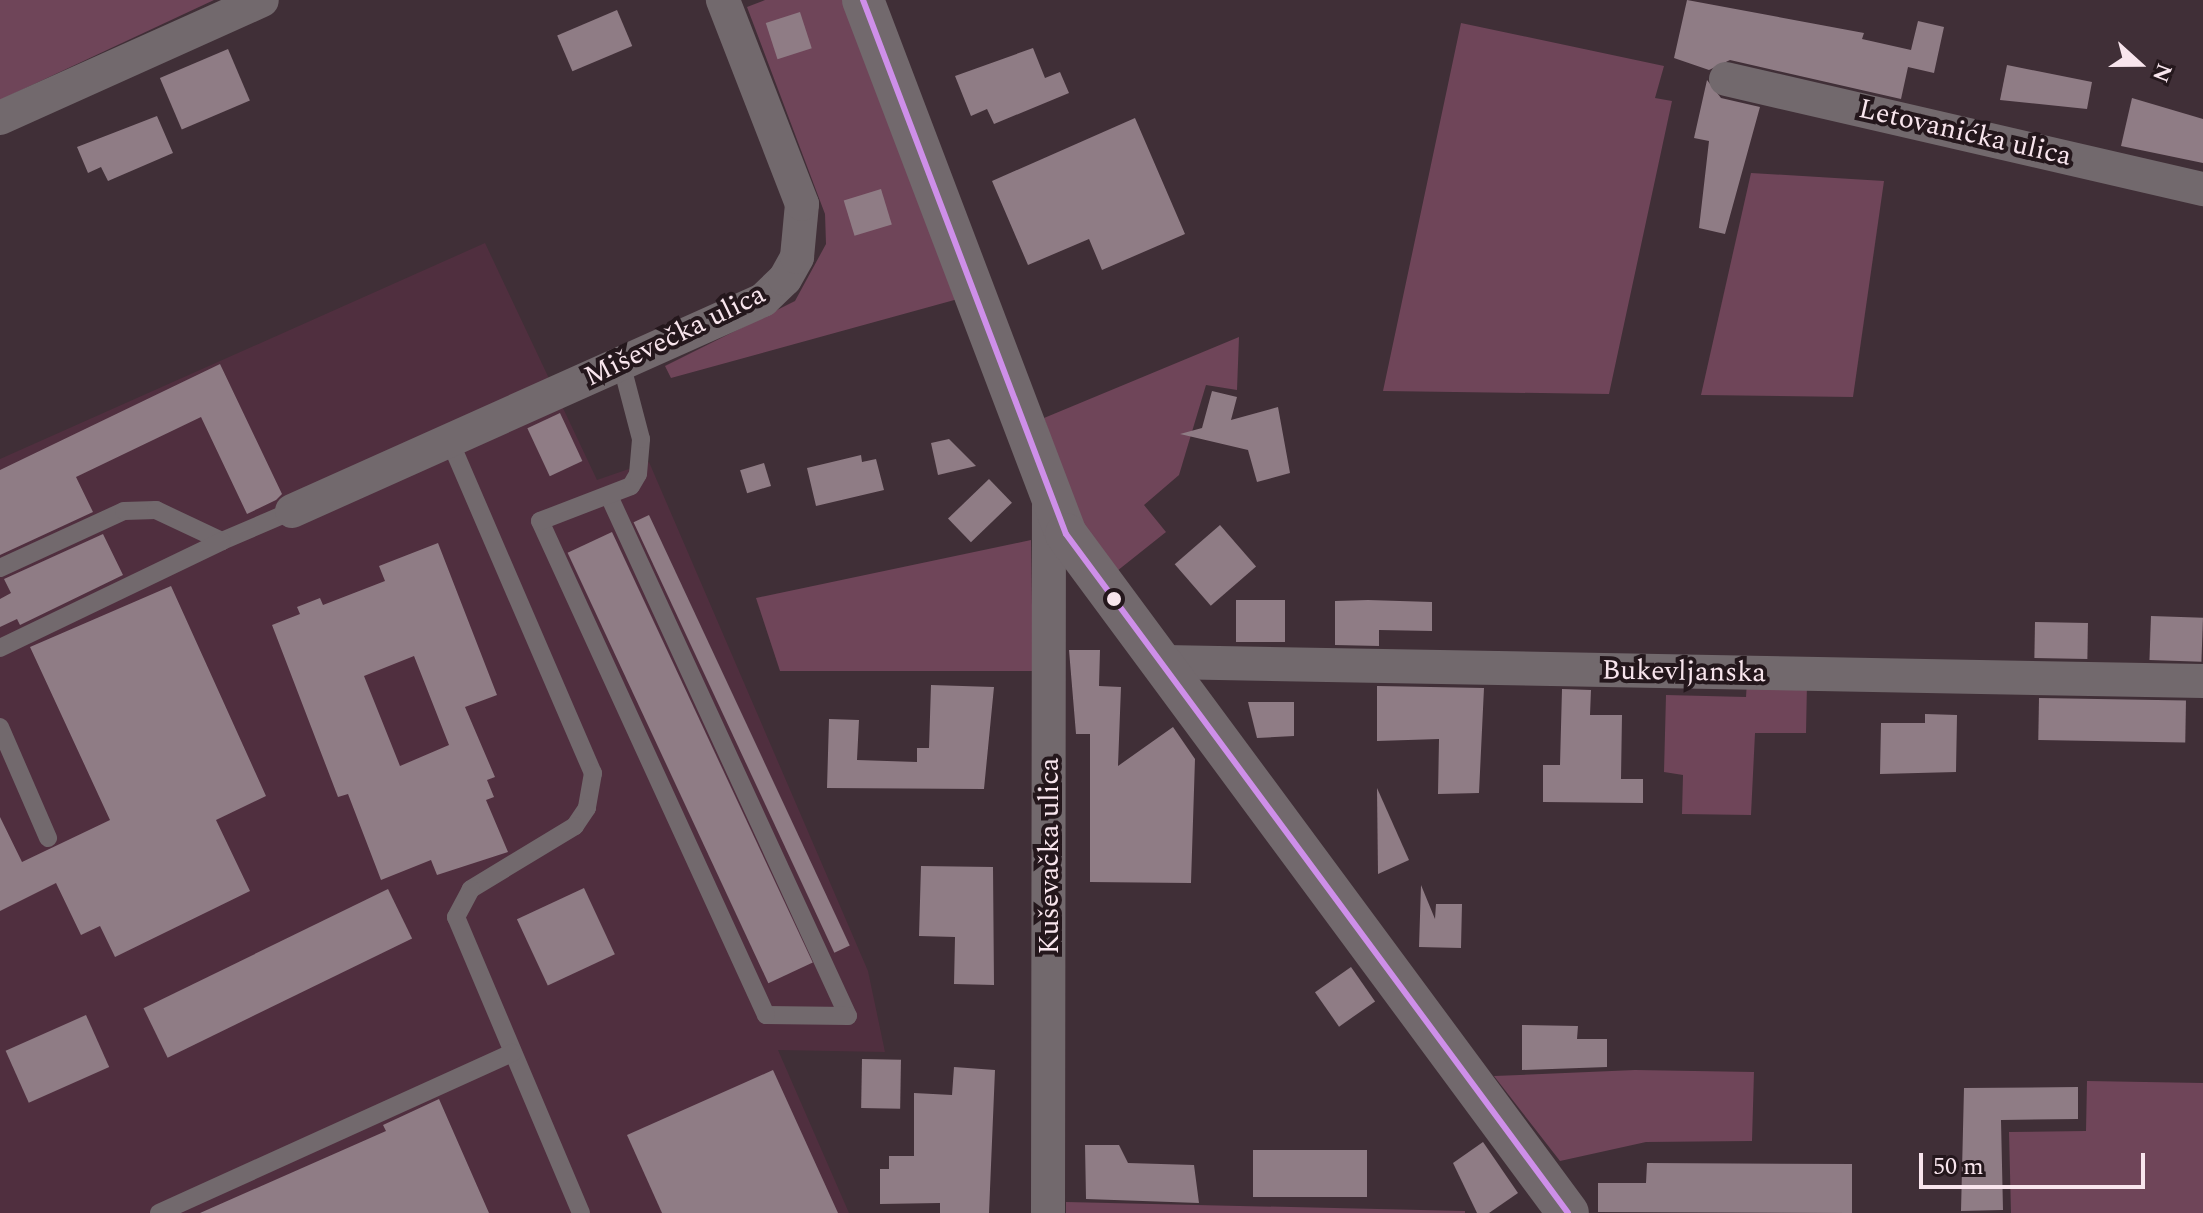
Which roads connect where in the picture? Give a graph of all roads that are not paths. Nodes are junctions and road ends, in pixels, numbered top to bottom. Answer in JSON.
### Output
{"nodes":[{"id":1,"x":262,"y":0,"type":"edge"},
{"id":2,"x":723,"y":0,"type":"edge"},
{"id":3,"x":863,"y":0,"type":"edge"},
{"id":4,"x":1726,"y":79,"type":"dead end"},
{"id":5,"x":0,"y":118,"type":"edge"},
{"id":6,"x":2203,"y":189,"type":"edge"},
{"id":7,"x":621,"y":363,"type":"junction"},
{"id":8,"x":449,"y":439,"type":"junction"},
{"id":9,"x":609,"y":496,"type":"junction"},
{"id":10,"x":1049,"y":500,"type":"junction"},
{"id":11,"x":292,"y":511,"type":"joint"},
{"id":12,"x":222,"y":541,"type":"junction"},
{"id":13,"x":0,"y":568,"type":"edge"},
{"id":14,"x":0,"y":648,"type":"edge"},
{"id":15,"x":1165,"y":662,"type":"junction"},
{"id":16,"x":2203,"y":681,"type":"edge"},
{"id":17,"x":0,"y":727,"type":"edge"},
{"id":18,"x":8,"y":776,"type":"edge"},
{"id":19,"x":48,"y":838,"type":"dead end"},
{"id":20,"x":512,"y":1053,"type":"junction"},
{"id":21,"x":159,"y":1213,"type":"edge"},
{"id":22,"x":581,"y":1213,"type":"edge"},
{"id":23,"x":1048,"y":1213,"type":"edge"},
{"id":24,"x":1568,"y":1213,"type":"edge"}],
"edges":[{"from":1,"to":5,"type":"street"},
{"from":2,"to":7,"type":"street","name":"Miševečka ulica"},
{"from":3,"to":10,"type":"street"},
{"from":4,"to":6,"type":"street","name":"Letovanićka ulica"},
{"from":7,"to":8,"type":"street","name":"Miševečka ulica"},
{"from":7,"to":9,"type":"lane"},
{"from":8,"to":11,"type":"street","name":"Miševečka ulica"},
{"from":8,"to":20,"type":"lane"},
{"from":9,"to":9,"type":"lane"},
{"from":10,"to":15,"type":"street"},
{"from":10,"to":23,"type":"street","name":"Kuševačka ulica"},
{"from":11,"to":12,"type":"lane"},
{"from":12,"to":13,"type":"lane"},
{"from":12,"to":14,"type":"lane"},
{"from":15,"to":16,"type":"street","name":"Bukevljanska"},
{"from":15,"to":24,"type":"street"},
{"from":17,"to":18,"type":"lane"},
{"from":18,"to":19,"type":"lane"},
{"from":20,"to":21,"type":"lane"},
{"from":20,"to":22,"type":"lane"}]}
